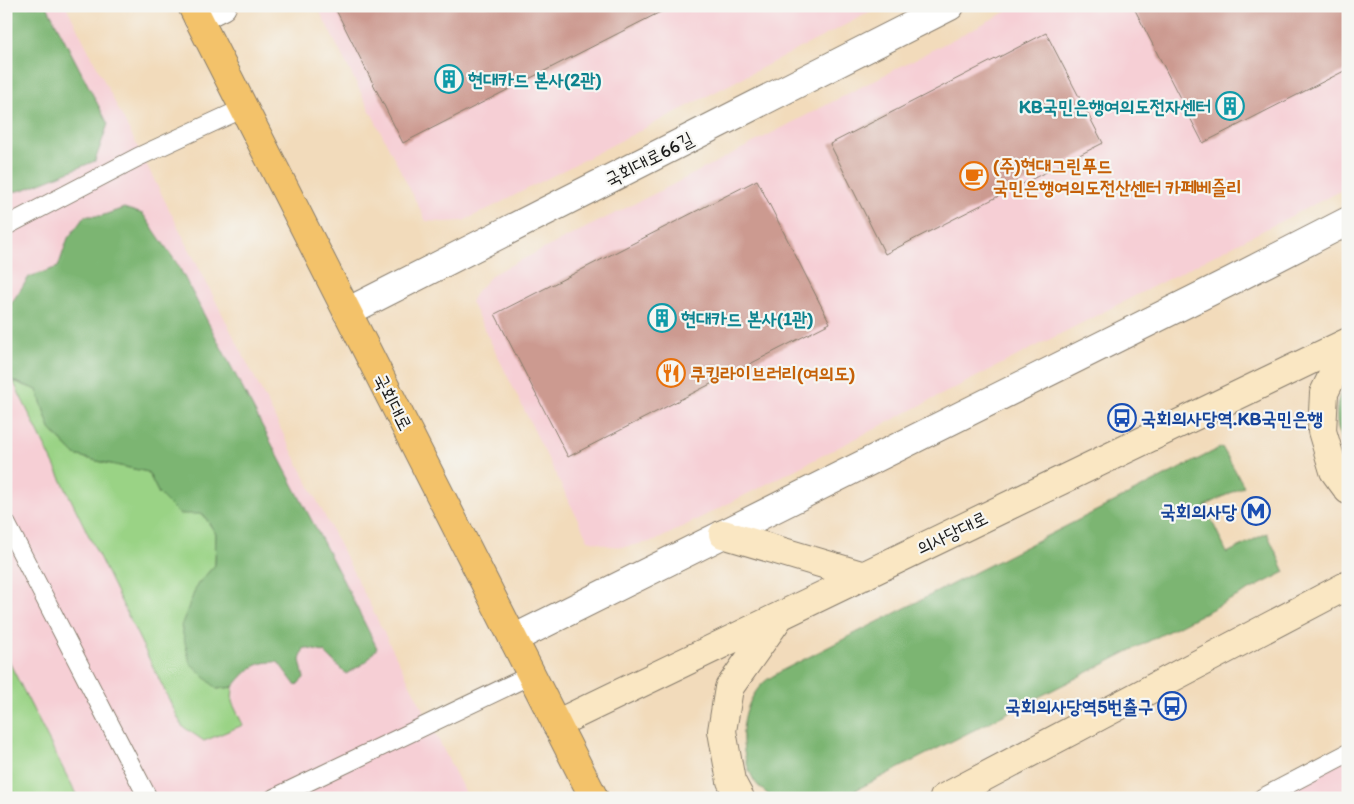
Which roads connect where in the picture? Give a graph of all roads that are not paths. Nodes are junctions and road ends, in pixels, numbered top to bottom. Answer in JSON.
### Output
{"nodes":[{"id":1,"x":950,"y":6,"type":"edge"},
{"id":2,"x":204,"y":10,"type":"edge"},
{"id":3,"x":244,"y":108,"type":"junction"},
{"id":4,"x":1348,"y":221,"type":"edge"},
{"id":5,"x":6,"y":226,"type":"edge"},
{"id":6,"x":347,"y":312,"type":"junction"},
{"id":7,"x":1348,"y":342,"type":"edge"},
{"id":8,"x":1348,"y":353,"type":"edge"},
{"id":9,"x":1348,"y":490,"type":"edge"},
{"id":10,"x":8,"y":530,"type":"edge"},
{"id":11,"x":723,"y":534,"type":"junction"},
{"id":12,"x":864,"y":576,"type":"junction"},
{"id":13,"x":1348,"y":585,"type":"edge"},
{"id":14,"x":781,"y":616,"type":"junction"},
{"id":15,"x":513,"y":639,"type":"junction"},
{"id":16,"x":531,"y":675,"type":"junction"},
{"id":17,"x":556,"y":724,"type":"junction"},
{"id":18,"x":1348,"y":753,"type":"edge"},
{"id":19,"x":148,"y":798,"type":"edge"},
{"id":20,"x":274,"y":798,"type":"edge"},
{"id":21,"x":594,"y":798,"type":"edge"},
{"id":22,"x":740,"y":798,"type":"edge"},
{"id":23,"x":944,"y":798,"type":"edge"},
{"id":24,"x":1262,"y":798,"type":"edge"}],
"edges":[{"from":1,"to":6,"type":"street","name":"국회대로66길"},
{"from":2,"to":3,"type":"main road","name":"국회대로"},
{"from":3,"to":5,"type":"lane"},
{"from":3,"to":6,"type":"main road","name":"국회대로"},
{"from":4,"to":11,"type":"street"},
{"from":6,"to":15,"type":"main road","name":"국회대로"},
{"from":7,"to":12,"type":"main road","name":"의사당대로"},
{"from":8,"to":9,"type":"main road"},
{"from":10,"to":19,"type":"lane"},
{"from":11,"to":12,"type":"main road"},
{"from":11,"to":15,"type":"street"},
{"from":12,"to":14,"type":"main road","name":"의사당대로"},
{"from":13,"to":23,"type":"main road"},
{"from":14,"to":17,"type":"main road","name":"의사당대로"},
{"from":14,"to":22,"type":"main road"},
{"from":15,"to":16,"type":"main road","name":"국회대로"},
{"from":16,"to":17,"type":"main road","name":"국회대로"},
{"from":16,"to":20,"type":"lane"},
{"from":17,"to":21,"type":"main road","name":"국회대로"},
{"from":18,"to":24,"type":"lane"}]}
